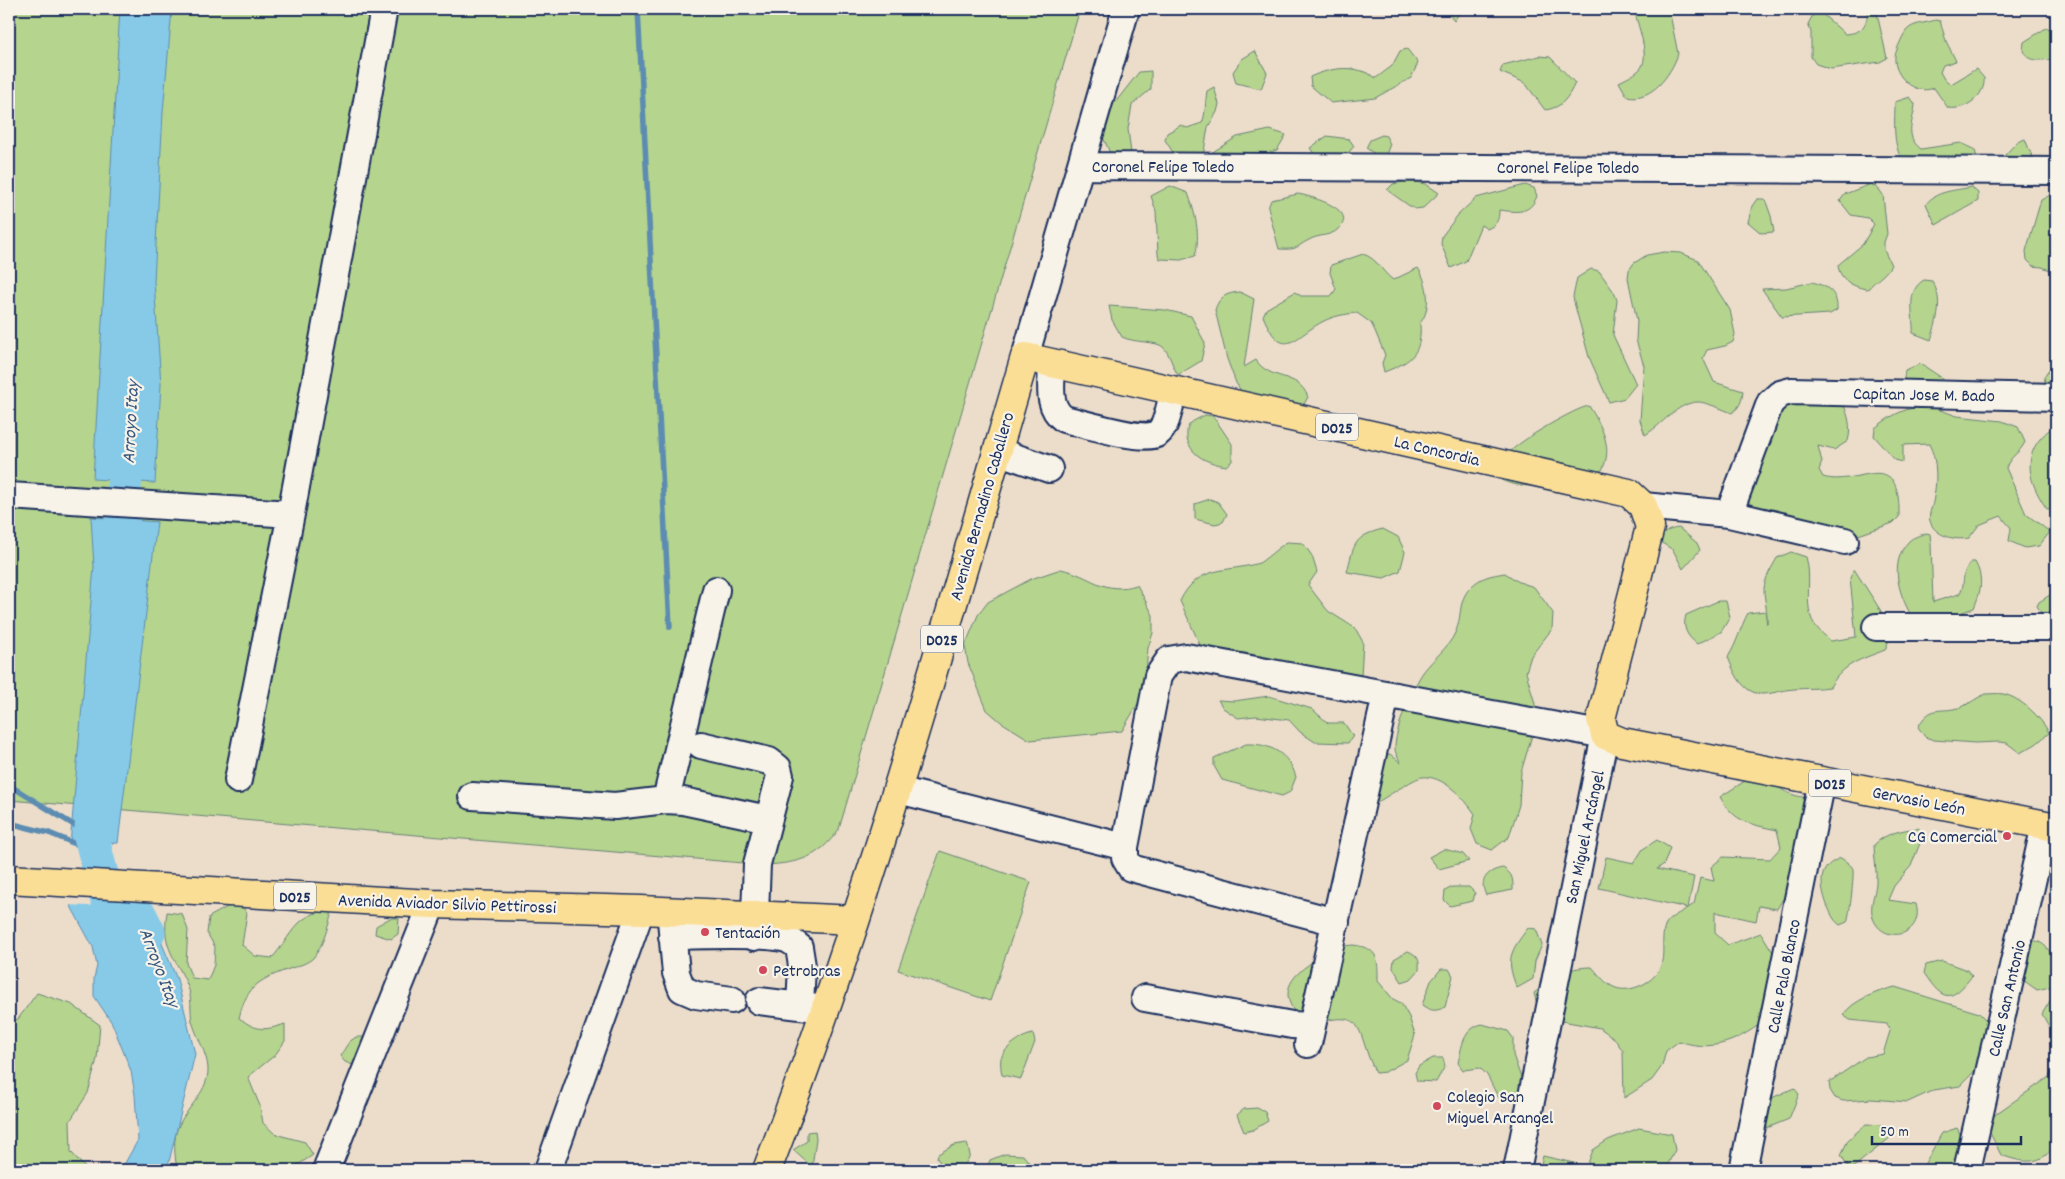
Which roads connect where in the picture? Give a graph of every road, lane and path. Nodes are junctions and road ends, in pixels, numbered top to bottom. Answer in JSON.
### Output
{"nodes":[{"id":1,"x":384,"y":9,"type":"edge"},
{"id":2,"x":1126,"y":9,"type":"edge"},
{"id":3,"x":1081,"y":166,"type":"junction"},
{"id":4,"x":2056,"y":171,"type":"edge"},
{"id":5,"x":1025,"y":357,"type":"junction"},
{"id":6,"x":1052,"y":364,"type":"junction"},
{"id":7,"x":1174,"y":390,"type":"junction"},
{"id":8,"x":2056,"y":397,"type":"edge"},
{"id":9,"x":997,"y":451,"type":"junction"},
{"id":10,"x":1050,"y":469,"type":"dead end"},
{"id":11,"x":17,"y":496,"type":"edge"},
{"id":12,"x":1643,"y":506,"type":"junction"},
{"id":13,"x":291,"y":514,"type":"junction"},
{"id":14,"x":1729,"y":514,"type":"junction"},
{"id":15,"x":1845,"y":542,"type":"dead end"},
{"id":16,"x":716,"y":590,"type":"dead end"},
{"id":17,"x":1876,"y":627,"type":"dead end"},
{"id":18,"x":2056,"y":627,"type":"edge"},
{"id":19,"x":1386,"y":695,"type":"junction"},
{"id":20,"x":1605,"y":736,"type":"junction"},
{"id":21,"x":701,"y":744,"type":"dead end"},
{"id":22,"x":238,"y":780,"type":"dead end"},
{"id":23,"x":1822,"y":782,"type":"junction"},
{"id":24,"x":898,"y":790,"type":"junction"},
{"id":25,"x":472,"y":796,"type":"dead end"},
{"id":26,"x":666,"y":800,"type":"junction"},
{"id":27,"x":768,"y":819,"type":"junction"},
{"id":28,"x":2050,"y":826,"type":"edge"},
{"id":29,"x":1125,"y":847,"type":"junction"},
{"id":30,"x":9,"y":879,"type":"edge"},
{"id":31,"x":432,"y":904,"type":"junction"},
{"id":32,"x":641,"y":910,"type":"junction"},
{"id":33,"x":855,"y":920,"type":"junction"},
{"id":34,"x":1336,"y":922,"type":"junction"},
{"id":35,"x":672,"y":924,"type":"junction"},
{"id":36,"x":754,"y":926,"type":"junction"},
{"id":37,"x":1145,"y":998,"type":"dead end"},
{"id":38,"x":732,"y":1000,"type":"dead end"},
{"id":39,"x":759,"y":1001,"type":"dead end"},
{"id":40,"x":812,"y":1008,"type":"junction"},
{"id":41,"x":326,"y":1170,"type":"edge"},
{"id":42,"x":548,"y":1170,"type":"edge"},
{"id":43,"x":767,"y":1170,"type":"edge"},
{"id":44,"x":1517,"y":1170,"type":"edge"},
{"id":45,"x":1743,"y":1170,"type":"edge"},
{"id":46,"x":1967,"y":1170,"type":"edge"}],
"edges":[{"from":1,"to":13,"type":"street"},
{"from":2,"to":3,"type":"street","name":"Avenida Bernadino Caballero"},
{"from":3,"to":4,"type":"street","name":"Coronel Felipe Toledo"},
{"from":3,"to":5,"type":"street","name":"Avenida Bernadino Caballero"},
{"from":5,"to":6,"type":"main road","name":"La Concordia","number":"D025"},
{"from":5,"to":9,"type":"main road","name":"Avenida Bernadino Caballero","number":"D025"},
{"from":6,"to":7,"type":"main road","name":"La Concordia","number":"D025"},
{"from":6,"to":7,"type":"street"},
{"from":7,"to":12,"type":"main road","name":"La Concordia","number":"D025"},
{"from":8,"to":14,"type":"street","name":"Capitan Jose M. Bado"},
{"from":9,"to":10,"type":"street"},
{"from":9,"to":24,"type":"main road","name":"Avenida Bernadino Caballero","number":"D025"},
{"from":11,"to":13,"type":"street"},
{"from":12,"to":14,"type":"street"},
{"from":12,"to":20,"type":"main road","name":"San Miguel Arcángel"},
{"from":13,"to":22,"type":"street"},
{"from":14,"to":15,"type":"street"},
{"from":16,"to":26,"type":"street"},
{"from":17,"to":18,"type":"street"},
{"from":19,"to":20,"type":"street"},
{"from":19,"to":29,"type":"street"},
{"from":19,"to":34,"type":"street"},
{"from":20,"to":23,"type":"main road","name":"Gervasio León","number":"D025"},
{"from":20,"to":44,"type":"street","name":"San Miguel Arcángel"},
{"from":21,"to":27,"type":"street"},
{"from":23,"to":28,"type":"main road","name":"Gervasio León","number":"D025"},
{"from":23,"to":45,"type":"street","name":"Calle Palo Blanco"},
{"from":24,"to":29,"type":"street"},
{"from":24,"to":33,"type":"main road","name":"Avenida Bernadino Caballero","number":"D025"},
{"from":25,"to":26,"type":"street"},
{"from":26,"to":27,"type":"street"},
{"from":27,"to":36,"type":"street"},
{"from":28,"to":46,"type":"street","name":"Calle San Antonio"},
{"from":29,"to":34,"type":"street"},
{"from":30,"to":31,"type":"main road","name":"Avenida Aviador Silvio Pettirossi","number":"D025"},
{"from":31,"to":32,"type":"main road","name":"Avenida Aviador Silvio Pettirossi","number":"D025"},
{"from":31,"to":41,"type":"street"},
{"from":32,"to":35,"type":"main road","name":"Avenida Aviador Silvio Pettirossi","number":"D025"},
{"from":32,"to":42,"type":"street"},
{"from":33,"to":36,"type":"main road","name":"Avenida Aviador Silvio Pettirossi","number":"D025"},
{"from":33,"to":40,"type":"main road","name":"Avenida Bernadino Caballero"},
{"from":34,"to":37,"type":"street"},
{"from":35,"to":36,"type":"main road","name":"Avenida Aviador Silvio Pettirossi","number":"D025"},
{"from":35,"to":38,"type":"street"},
{"from":36,"to":40,"type":"street"},
{"from":39,"to":40,"type":"street"},
{"from":40,"to":43,"type":"main road","name":"Avenida Bernadino Caballero"}]}
